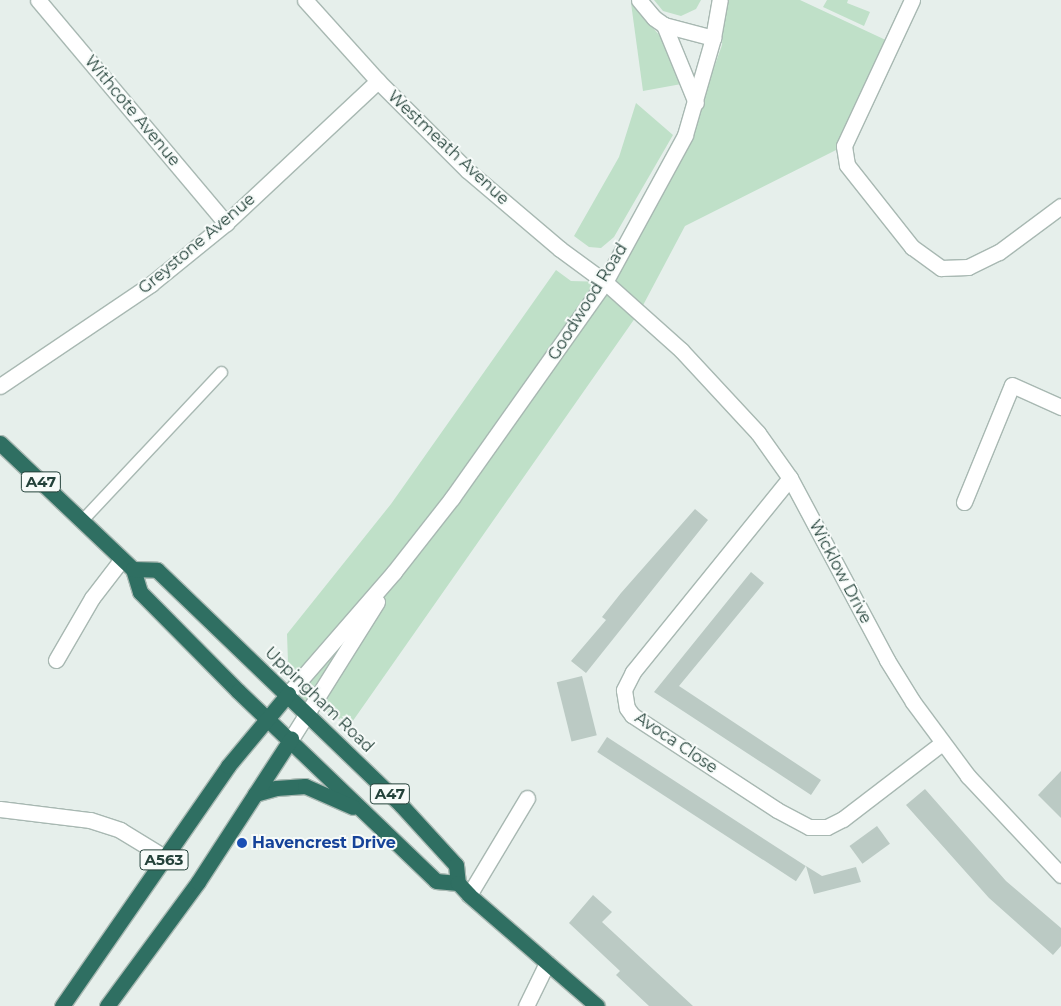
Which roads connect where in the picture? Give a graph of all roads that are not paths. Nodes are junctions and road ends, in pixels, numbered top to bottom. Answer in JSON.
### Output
{"nodes":[{"id":1,"x":38,"y":0,"type":"edge"},
{"id":2,"x":305,"y":0,"type":"edge"},
{"id":3,"x":639,"y":0,"type":"edge"},
{"id":4,"x":720,"y":0,"type":"edge"},
{"id":5,"x":912,"y":0,"type":"edge"},
{"id":6,"x":664,"y":25,"type":"junction"},
{"id":7,"x":713,"y":38,"type":"junction"},
{"id":8,"x":378,"y":81,"type":"junction"},
{"id":9,"x":696,"y":102,"type":"junction"},
{"id":10,"x":1061,"y":206,"type":"edge"},
{"id":11,"x":226,"y":223,"type":"junction"},
{"id":12,"x":605,"y":282,"type":"junction"},
{"id":13,"x":221,"y":372,"type":"dead end"},
{"id":14,"x":0,"y":386,"type":"edge"},
{"id":15,"x":1061,"y":407,"type":"edge"},
{"id":16,"x":0,"y":443,"type":"edge"},
{"id":17,"x":790,"y":478,"type":"junction"},
{"id":18,"x":964,"y":502,"type":"dead end"},
{"id":19,"x":82,"y":520,"type":"junction"},
{"id":20,"x":128,"y":564,"type":"junction"},
{"id":21,"x":394,"y":572,"type":"junction"},
{"id":22,"x":56,"y":660,"type":"dead end"},
{"id":23,"x":288,"y":694,"type":"junction"},
{"id":24,"x":309,"y":713,"type":"junction"},
{"id":25,"x":269,"y":717,"type":"junction"},
{"id":26,"x":291,"y":739,"type":"junction"},
{"id":27,"x":942,"y":743,"type":"junction"},
{"id":28,"x":255,"y":794,"type":"junction"},
{"id":29,"x":527,"y":798,"type":"dead end"},
{"id":30,"x":0,"y":809,"type":"edge"},
{"id":31,"x":370,"y":817,"type":"junction"},
{"id":32,"x":166,"y":858,"type":"junction"},
{"id":33,"x":1061,"y":875,"type":"edge"},
{"id":34,"x":458,"y":883,"type":"junction"},
{"id":35,"x":469,"y":895,"type":"junction"},
{"id":36,"x":547,"y":963,"type":"junction"},
{"id":37,"x":113,"y":1004,"type":"edge"},
{"id":38,"x":62,"y":1006,"type":"edge"},
{"id":39,"x":526,"y":1006,"type":"edge"},
{"id":40,"x":597,"y":1006,"type":"edge"}],
"edges":[{"from":1,"to":11,"type":"street","name":"Withcote Avenue"},
{"from":2,"to":8,"type":"street","name":"Westmeath Avenue"},
{"from":3,"to":6,"type":"street"},
{"from":4,"to":7,"type":"street","name":"Goodwood Road"},
{"from":5,"to":10,"type":"street"},
{"from":6,"to":7,"type":"street"},
{"from":6,"to":9,"type":"street"},
{"from":7,"to":9,"type":"street","name":"Goodwood Road"},
{"from":8,"to":11,"type":"street","name":"Greystone Avenue"},
{"from":8,"to":12,"type":"street","name":"Westmeath Avenue"},
{"from":9,"to":12,"type":"street","name":"Goodwood Road"},
{"from":11,"to":14,"type":"street","name":"Greystone Avenue"},
{"from":12,"to":17,"type":"street","name":"Wicklow Drive"},
{"from":12,"to":21,"type":"street","name":"Goodwood Road"},
{"from":13,"to":19,"type":"lane"},
{"from":15,"to":18,"type":"street"},
{"from":16,"to":19,"type":"highway","number":"A47"},
{"from":17,"to":27,"type":"street","name":"Wicklow Drive"},
{"from":17,"to":27,"type":"street","name":"Avoca Close"},
{"from":19,"to":20,"type":"highway","number":"A47"},
{"from":20,"to":22,"type":"street"},
{"from":20,"to":23,"type":"highway","name":"Uppingham Road","number":"A47"},
{"from":20,"to":25,"type":"highway","number":"A47"},
{"from":21,"to":23,"type":"street","name":"Goodwood Road"},
{"from":21,"to":24,"type":"street","name":"Goodwood Road"},
{"from":23,"to":24,"type":"highway","name":"Uppingham Road","number":"A47"},
{"from":23,"to":25,"type":"highway","number":"A563"},
{"from":24,"to":26,"type":"street","name":"Goodwood Road"},
{"from":24,"to":34,"type":"highway","name":"Uppingham Road","number":"A47"},
{"from":25,"to":26,"type":"highway","number":"A47"},
{"from":25,"to":32,"type":"highway","number":"A563"},
{"from":26,"to":28,"type":"highway","number":"A563"},
{"from":26,"to":31,"type":"highway","number":"A47"},
{"from":27,"to":33,"type":"street","name":"Wicklow Drive"},
{"from":28,"to":31,"type":"highway"},
{"from":28,"to":37,"type":"highway","number":"A563"},
{"from":29,"to":35,"type":"street"},
{"from":30,"to":32,"type":"street"},
{"from":31,"to":34,"type":"highway","number":"A47"},
{"from":32,"to":38,"type":"highway","number":"A563"},
{"from":34,"to":35,"type":"highway","name":"Uppingham Road","number":"A47"},
{"from":35,"to":36,"type":"highway","name":"Uppingham Road","number":"A47"},
{"from":36,"to":39,"type":"street"},
{"from":36,"to":40,"type":"highway","name":"Uppingham Road","number":"A47"}]}
